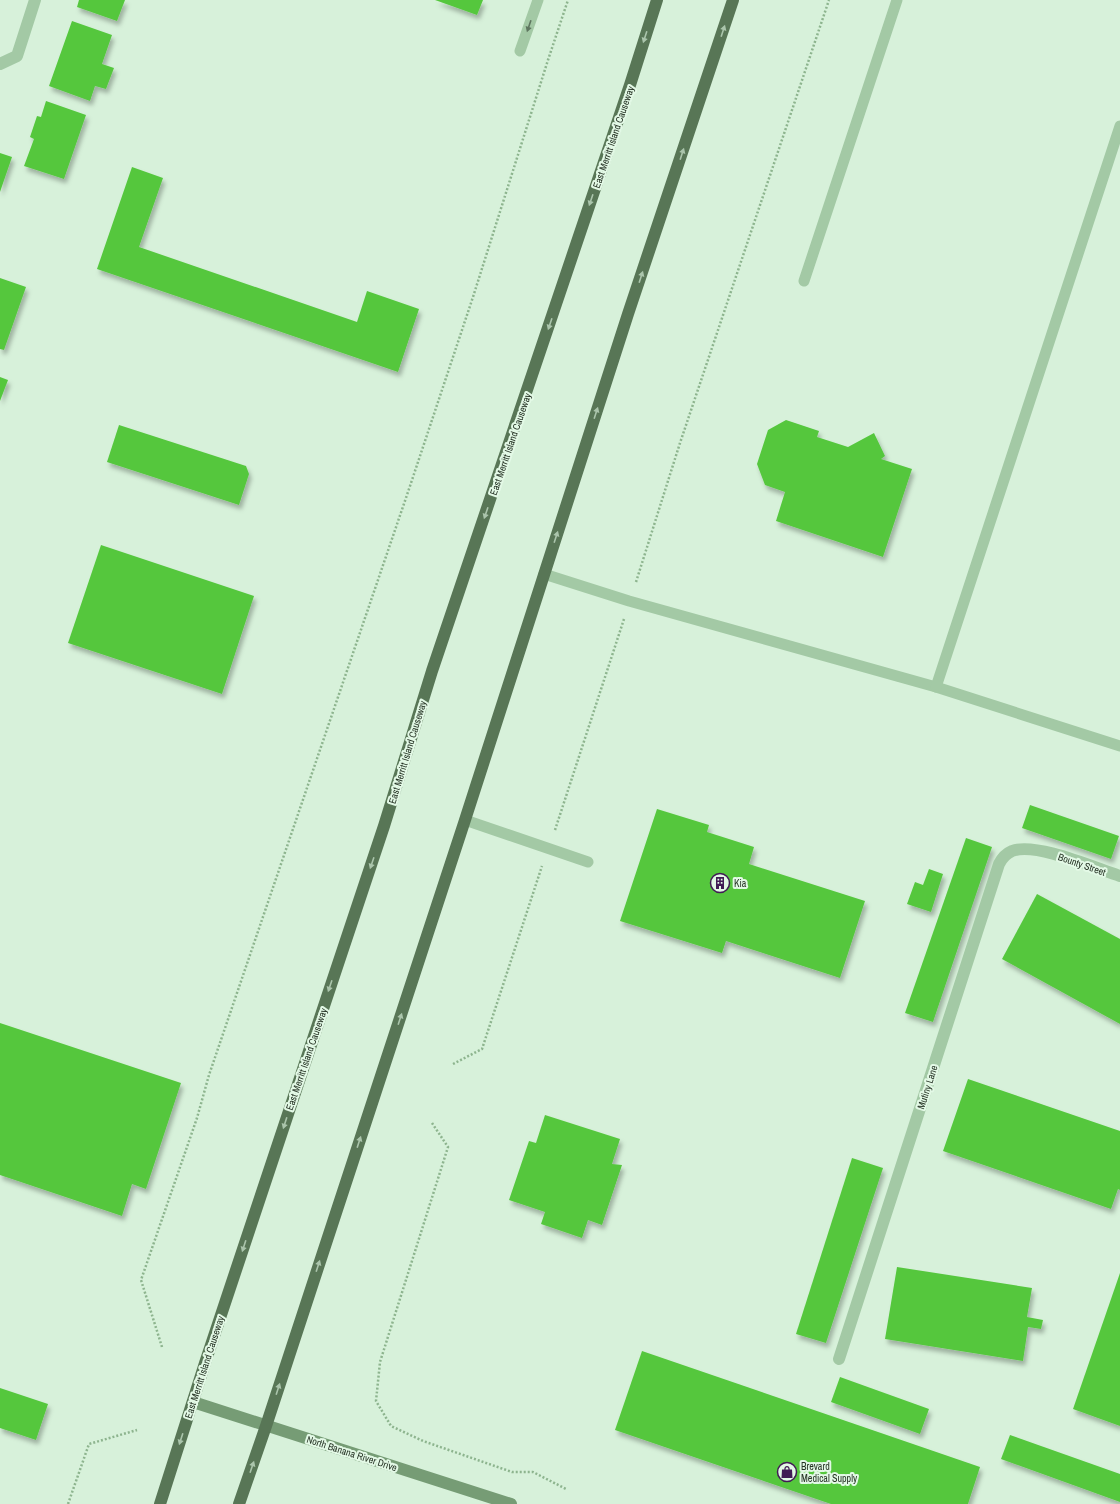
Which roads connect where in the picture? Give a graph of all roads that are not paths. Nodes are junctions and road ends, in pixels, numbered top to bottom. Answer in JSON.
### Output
{"nodes":[{"id":1,"x":35,"y":0,"type":"edge"},
{"id":2,"x":538,"y":0,"type":"edge"},
{"id":3,"x":657,"y":0,"type":"edge"},
{"id":4,"x":733,"y":0,"type":"edge"},
{"id":5,"x":897,"y":0,"type":"edge"},
{"id":6,"x":520,"y":51,"type":"dead end"},
{"id":7,"x":0,"y":64,"type":"edge"},
{"id":8,"x":1120,"y":126,"type":"edge"},
{"id":9,"x":804,"y":281,"type":"dead end"},
{"id":10,"x":544,"y":574,"type":"junction"},
{"id":11,"x":936,"y":687,"type":"junction"},
{"id":12,"x":1120,"y":746,"type":"edge"},
{"id":13,"x":465,"y":820,"type":"junction"},
{"id":14,"x":1044,"y":851,"type":"joint"},
{"id":15,"x":588,"y":862,"type":"dead end"},
{"id":16,"x":1120,"y":876,"type":"edge"},
{"id":17,"x":839,"y":1359,"type":"dead end"},
{"id":18,"x":193,"y":1402,"type":"junction"},
{"id":19,"x":266,"y":1426,"type":"junction"},
{"id":20,"x":160,"y":1504,"type":"edge"},
{"id":21,"x":239,"y":1504,"type":"edge"},
{"id":22,"x":511,"y":1504,"type":"edge"}],
"edges":[{"from":1,"to":7,"type":"street"},
{"from":2,"to":6,"type":"lane","one_way":true},
{"from":3,"to":18,"type":"main road","name":"East Merritt Island Causeway","one_way":true},
{"from":10,"to":4,"type":"main road","one_way":true},
{"from":5,"to":9,"type":"lane"},
{"from":8,"to":11,"type":"lane"},
{"from":10,"to":11,"type":"lane"},
{"from":10,"to":13,"type":"main road"},
{"from":11,"to":12,"type":"lane"},
{"from":13,"to":15,"type":"lane"},
{"from":19,"to":13,"type":"main road","one_way":true},
{"from":14,"to":16,"type":"street","name":"Bounty Street"},
{"from":14,"to":17,"type":"street","name":"Mutiny Lane"},
{"from":18,"to":19,"type":"street","name":"North Banana River Drive"},
{"from":18,"to":20,"type":"main road","name":"East Merritt Island Causeway","one_way":true},
{"from":21,"to":19,"type":"main road","one_way":true},
{"from":19,"to":22,"type":"street","name":"North Banana River Drive"}]}
